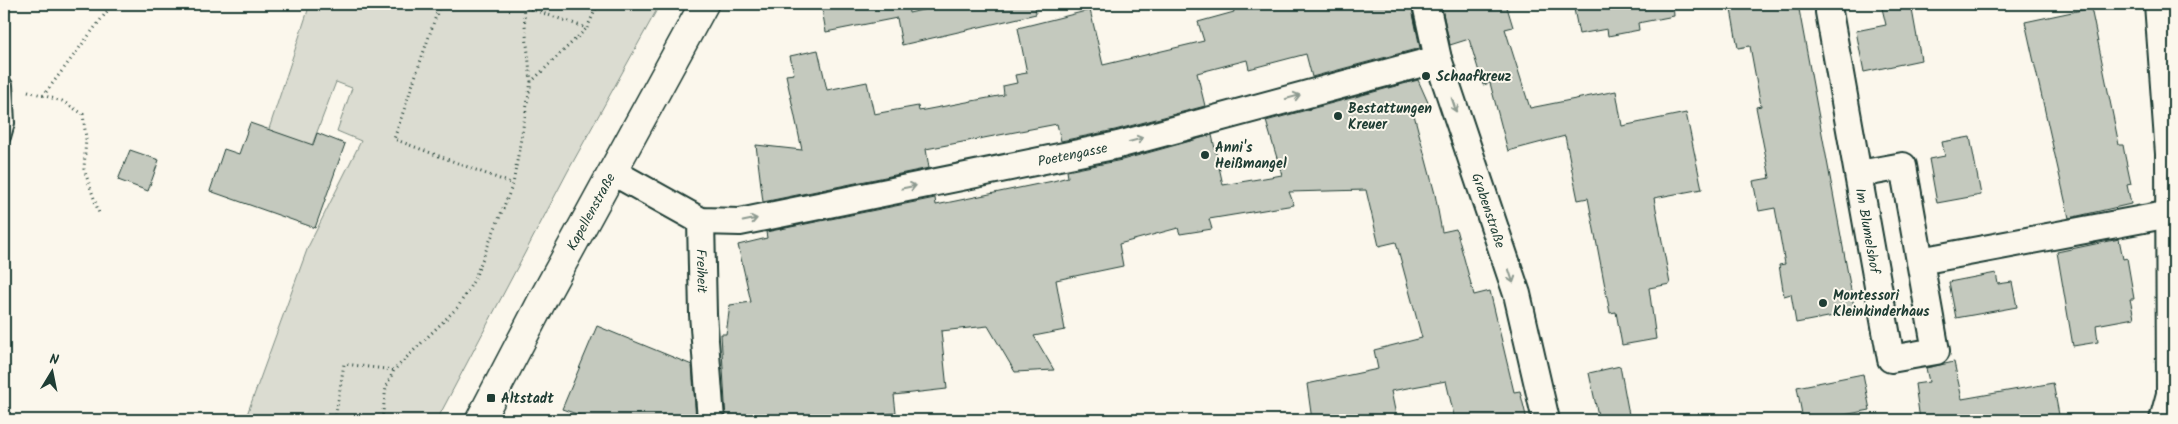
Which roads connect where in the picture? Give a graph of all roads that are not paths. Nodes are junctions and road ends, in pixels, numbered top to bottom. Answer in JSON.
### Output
{"nodes":[{"id":1,"x":704,"y":4,"type":"edge"},
{"id":2,"x":1426,"y":4,"type":"edge"},
{"id":3,"x":2158,"y":4,"type":"edge"},
{"id":4,"x":1829,"y":12,"type":"dead end"},
{"id":5,"x":1438,"y":58,"type":"junction"},
{"id":6,"x":5,"y":84,"type":"edge"},
{"id":7,"x":4,"y":137,"type":"edge"},
{"id":8,"x":2172,"y":154,"type":"edge"},
{"id":9,"x":613,"y":172,"type":"junction"},
{"id":10,"x":1859,"y":174,"type":"junction"},
{"id":11,"x":2170,"y":214,"type":"junction"},
{"id":12,"x":701,"y":221,"type":"junction"},
{"id":13,"x":1920,"y":261,"type":"junction"},
{"id":14,"x":711,"y":415,"type":"edge"},
{"id":15,"x":480,"y":420,"type":"edge"},
{"id":16,"x":1546,"y":420,"type":"edge"},
{"id":17,"x":2163,"y":420,"type":"edge"}],
"edges":[{"from":1,"to":9,"type":"street","name":"Kapellenstraße"},
{"from":2,"to":5,"type":"street","name":"Grabenstraße"},
{"from":3,"to":8,"type":"street"},
{"from":4,"to":10,"type":"street","name":"Im Blumelshof"},
{"from":12,"to":5,"type":"street","name":"Poetengasse","one_way":true},
{"from":5,"to":16,"type":"street","name":"Grabenstraße","one_way":true},
{"from":6,"to":7,"type":"lane"},
{"from":8,"to":11,"type":"street"},
{"from":9,"to":12,"type":"street"},
{"from":9,"to":15,"type":"street","name":"Kapellenstraße"},
{"from":10,"to":13,"type":"street","name":"Im Blumelshof"},
{"from":10,"to":13,"type":"street","name":"Im Blumelshof"},
{"from":11,"to":13,"type":"street"},
{"from":11,"to":17,"type":"street"},
{"from":12,"to":14,"type":"street","name":"Freiheit"}]}
